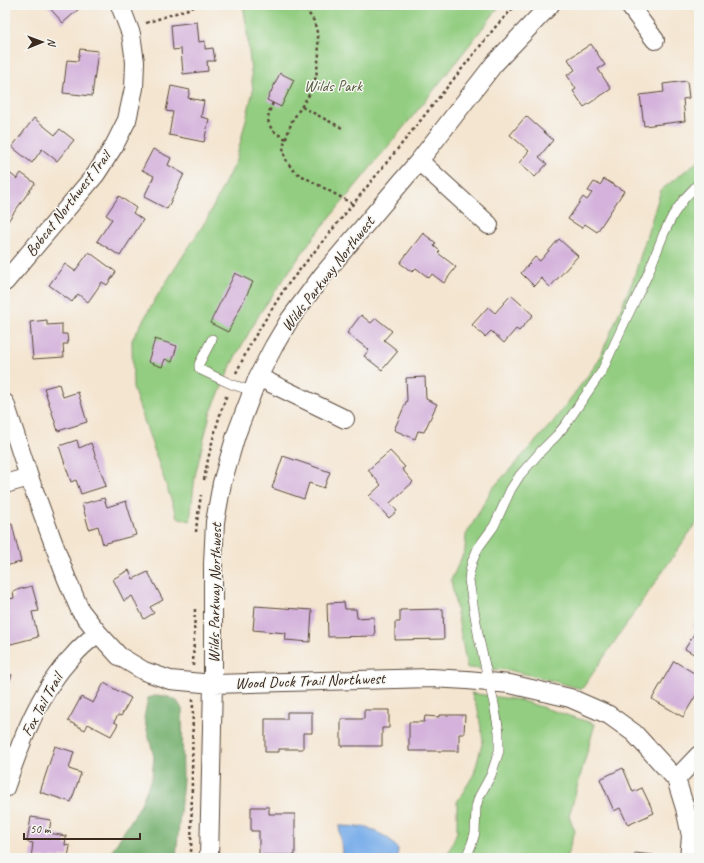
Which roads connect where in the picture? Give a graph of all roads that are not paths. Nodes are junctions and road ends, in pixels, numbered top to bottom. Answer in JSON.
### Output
{"nodes":[{"id":1,"x":120,"y":5,"type":"edge"},
{"id":2,"x":550,"y":5,"type":"edge"},
{"id":3,"x":629,"y":5,"type":"edge"},
{"id":4,"x":655,"y":40,"type":"dead end"},
{"id":5,"x":419,"y":161,"type":"junction"},
{"id":6,"x":699,"y":183,"type":"edge"},
{"id":7,"x":490,"y":225,"type":"dead end"},
{"id":8,"x":5,"y":282,"type":"edge"},
{"id":9,"x":212,"y":339,"type":"dead end"},
{"id":10,"x":255,"y":384,"type":"junction"},
{"id":11,"x":5,"y":403,"type":"edge"},
{"id":12,"x":345,"y":419,"type":"dead end"},
{"id":13,"x":29,"y":477,"type":"junction"},
{"id":14,"x":5,"y":484,"type":"edge"},
{"id":15,"x":98,"y":633,"type":"junction"},
{"id":16,"x":488,"y":682,"type":"junction"},
{"id":17,"x":213,"y":684,"type":"junction"},
{"id":18,"x":699,"y":755,"type":"edge"},
{"id":19,"x":676,"y":779,"type":"junction"},
{"id":20,"x":5,"y":788,"type":"edge"},
{"id":21,"x":209,"y":858,"type":"edge"},
{"id":22,"x":466,"y":858,"type":"edge"},
{"id":23,"x":689,"y":858,"type":"edge"}],
"edges":[{"from":1,"to":8,"type":"street","name":"Bobcat Northwest Trail"},
{"from":2,"to":5,"type":"street","name":"Wilds Parkway Northwest"},
{"from":3,"to":4,"type":"street"},
{"from":5,"to":7,"type":"street"},
{"from":5,"to":10,"type":"street","name":"Wilds Parkway Northwest"},
{"from":6,"to":16,"type":"lane"},
{"from":9,"to":10,"type":"lane"},
{"from":10,"to":12,"type":"street"},
{"from":10,"to":17,"type":"street","name":"Wilds Parkway Northwest"},
{"from":11,"to":13,"type":"street","name":"Wood Duck Trail Northwest"},
{"from":13,"to":14,"type":"street"},
{"from":13,"to":15,"type":"street","name":"Wood Duck Trail Northwest"},
{"from":15,"to":17,"type":"street","name":"Wood Duck Trail Northwest"},
{"from":15,"to":20,"type":"street","name":"Fox Tail Trail"},
{"from":16,"to":17,"type":"street","name":"Wood Duck Trail Northwest"},
{"from":16,"to":19,"type":"street","name":"Wood Duck Trail Northwest"},
{"from":16,"to":22,"type":"lane"},
{"from":17,"to":21,"type":"street","name":"Wilds Parkway Northwest"},
{"from":18,"to":19,"type":"street"},
{"from":19,"to":23,"type":"street","name":"Wood Duck Trail Northwest"}]}
